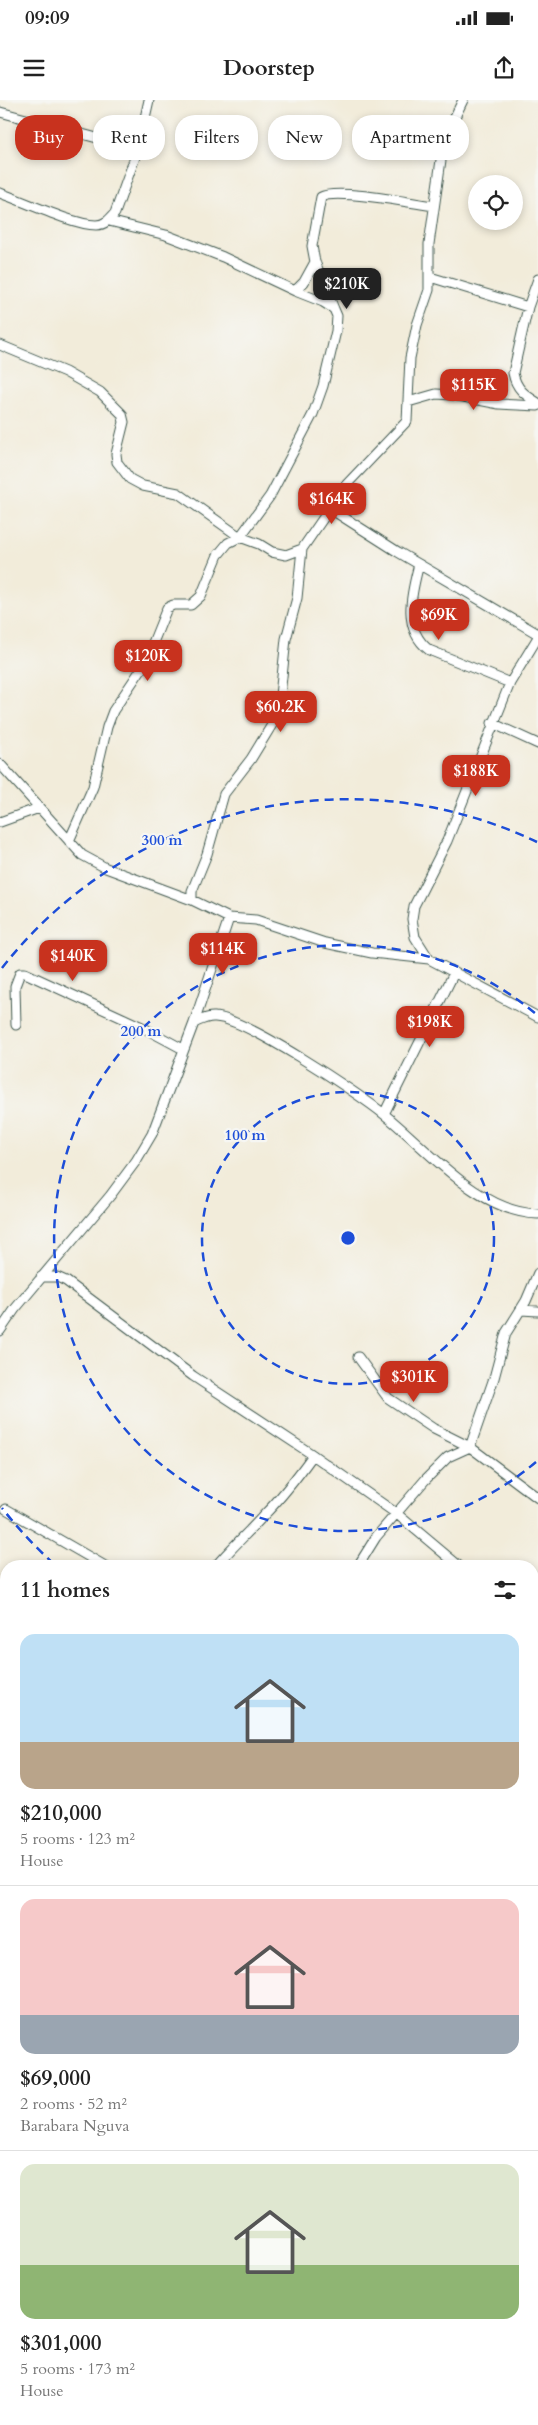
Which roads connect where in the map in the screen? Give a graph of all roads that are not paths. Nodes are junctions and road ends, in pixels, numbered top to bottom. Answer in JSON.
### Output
{"nodes":[{"id":1,"x":149,"y":100,"type":"edge"},
{"id":2,"x":463,"y":100,"type":"edge"},
{"id":3,"x":0,"y":112,"type":"edge"},
{"id":4,"x":146,"y":115,"type":"edge"},
{"id":5,"x":93,"y":137,"type":"edge"},
{"id":6,"x":134,"y":160,"type":"edge"},
{"id":7,"x":0,"y":193,"type":"edge"},
{"id":8,"x":434,"y":206,"type":"junction"},
{"id":9,"x":109,"y":221,"type":"junction"},
{"id":10,"x":315,"y":262,"type":"junction"},
{"id":11,"x":430,"y":277,"type":"junction"},
{"id":12,"x":538,"y":279,"type":"edge"},
{"id":13,"x":295,"y":291,"type":"junction"},
{"id":14,"x":528,"y":307,"type":"junction"},
{"id":15,"x":334,"y":309,"type":"junction"},
{"id":16,"x":0,"y":345,"type":"edge"},
{"id":17,"x":408,"y":402,"type":"junction"},
{"id":18,"x":538,"y":404,"type":"edge"},
{"id":19,"x":329,"y":508,"type":"junction"},
{"id":20,"x":240,"y":537,"type":"junction"},
{"id":21,"x":302,"y":549,"type":"junction"},
{"id":22,"x":419,"y":564,"type":"junction"},
{"id":23,"x":538,"y":635,"type":"edge"},
{"id":24,"x":510,"y":683,"type":"junction"},
{"id":25,"x":492,"y":723,"type":"junction"},
{"id":26,"x":538,"y":744,"type":"edge"},
{"id":27,"x":0,"y":764,"type":"edge"},
{"id":28,"x":39,"y":808,"type":"junction"},
{"id":29,"x":0,"y":822,"type":"edge"},
{"id":30,"x":69,"y":841,"type":"junction"},
{"id":31,"x":192,"y":900,"type":"junction"},
{"id":32,"x":229,"y":918,"type":"junction"},
{"id":33,"x":429,"y":959,"type":"junction"},
{"id":34,"x":454,"y":973,"type":"junction"},
{"id":35,"x":538,"y":1017,"type":"edge"},
{"id":36,"x":194,"y":1023,"type":"junction"},
{"id":37,"x":16,"y":1026,"type":"dead end"},
{"id":38,"x":183,"y":1049,"type":"junction"},
{"id":39,"x":384,"y":1114,"type":"junction"},
{"id":40,"x":538,"y":1214,"type":"edge"},
{"id":41,"x":50,"y":1267,"type":"junction"},
{"id":42,"x":538,"y":1273,"type":"edge"},
{"id":43,"x":41,"y":1277,"type":"junction"},
{"id":44,"x":57,"y":1277,"type":"junction"},
{"id":45,"x":521,"y":1310,"type":"junction"},
{"id":46,"x":538,"y":1311,"type":"edge"},
{"id":47,"x":0,"y":1332,"type":"edge"},
{"id":48,"x":358,"y":1357,"type":"dead end"},
{"id":49,"x":470,"y":1447,"type":"junction"},
{"id":50,"x":313,"y":1455,"type":"junction"},
{"id":51,"x":538,"y":1498,"type":"edge"},
{"id":52,"x":6,"y":1509,"type":"dead end"},
{"id":53,"x":397,"y":1514,"type":"junction"},
{"id":54,"x":95,"y":1560,"type":"edge"},
{"id":55,"x":221,"y":1560,"type":"edge"},
{"id":56,"x":362,"y":1560,"type":"edge"},
{"id":57,"x":452,"y":1560,"type":"edge"}],
"edges":[{"from":1,"to":4,"type":"street"},
{"from":2,"to":8,"type":"street"},
{"from":3,"to":5,"type":"street"},
{"from":6,"to":9,"type":"street"},
{"from":7,"to":9,"type":"street"},
{"from":8,"to":10,"type":"street"},
{"from":8,"to":11,"type":"street"},
{"from":9,"to":13,"type":"street"},
{"from":10,"to":13,"type":"street"},
{"from":10,"to":15,"type":"street"},
{"from":11,"to":14,"type":"street"},
{"from":11,"to":17,"type":"street"},
{"from":12,"to":14,"type":"street"},
{"from":13,"to":15,"type":"street"},
{"from":14,"to":18,"type":"street"},
{"from":15,"to":20,"type":"street"},
{"from":16,"to":20,"type":"street"},
{"from":17,"to":18,"type":"street"},
{"from":17,"to":19,"type":"street"},
{"from":19,"to":21,"type":"street"},
{"from":19,"to":22,"type":"street"},
{"from":20,"to":21,"type":"street"},
{"from":20,"to":30,"type":"street"},
{"from":21,"to":31,"type":"street"},
{"from":22,"to":23,"type":"street"},
{"from":22,"to":24,"type":"street"},
{"from":23,"to":24,"type":"street"},
{"from":24,"to":25,"type":"street"},
{"from":25,"to":26,"type":"street"},
{"from":25,"to":33,"type":"street"},
{"from":27,"to":28,"type":"street"},
{"from":28,"to":29,"type":"street"},
{"from":28,"to":30,"type":"street"},
{"from":30,"to":31,"type":"street"},
{"from":31,"to":32,"type":"street"},
{"from":32,"to":33,"type":"street"},
{"from":32,"to":36,"type":"street"},
{"from":33,"to":34,"type":"street"},
{"from":34,"to":35,"type":"street"},
{"from":34,"to":39,"type":"street"},
{"from":36,"to":38,"type":"street"},
{"from":36,"to":39,"type":"street"},
{"from":37,"to":38,"type":"street"},
{"from":38,"to":41,"type":"street"},
{"from":39,"to":40,"type":"street"},
{"from":41,"to":43,"type":"street"},
{"from":41,"to":44,"type":"street"},
{"from":42,"to":45,"type":"street"},
{"from":43,"to":44,"type":"street"},
{"from":43,"to":47,"type":"street"},
{"from":44,"to":50,"type":"street"},
{"from":45,"to":46,"type":"street"},
{"from":45,"to":49,"type":"street"},
{"from":48,"to":49,"type":"street"},
{"from":49,"to":51,"type":"street"},
{"from":49,"to":53,"type":"street"},
{"from":50,"to":53,"type":"street"},
{"from":50,"to":55,"type":"street"},
{"from":52,"to":54,"type":"street"},
{"from":53,"to":56,"type":"street"},
{"from":53,"to":57,"type":"street"}]}
